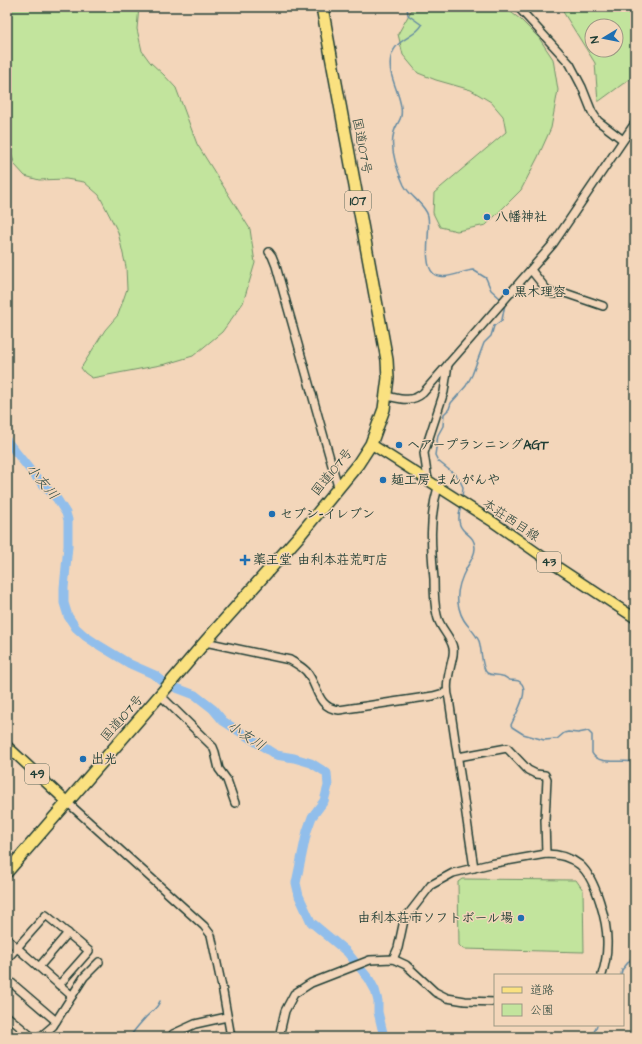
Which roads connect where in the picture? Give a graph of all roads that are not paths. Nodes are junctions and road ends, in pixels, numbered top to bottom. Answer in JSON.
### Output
{"nodes":[{"id":1,"x":322,"y":7,"type":"edge"},
{"id":2,"x":518,"y":7,"type":"edge"},
{"id":3,"x":635,"y":123,"type":"edge"},
{"id":4,"x":623,"y":140,"type":"junction"},
{"id":5,"x":269,"y":252,"type":"dead end"},
{"id":6,"x":531,"y":270,"type":"junction"},
{"id":7,"x":603,"y":306,"type":"dead end"},
{"id":8,"x":448,"y":364,"type":"junction"},
{"id":9,"x":387,"y":396,"type":"junction"},
{"id":10,"x":371,"y":444,"type":"junction"},
{"id":11,"x":428,"y":480,"type":"junction"},
{"id":12,"x":338,"y":487,"type":"junction"},
{"id":13,"x":438,"y":487,"type":"junction"},
{"id":14,"x":635,"y":618,"type":"edge"},
{"id":15,"x":205,"y":642,"type":"junction"},
{"id":16,"x":447,"y":692,"type":"junction"},
{"id":17,"x":162,"y":693,"type":"junction"},
{"id":18,"x":7,"y":746,"type":"edge"},
{"id":19,"x":458,"y":757,"type":"junction"},
{"id":20,"x":67,"y":802,"type":"junction"},
{"id":21,"x":235,"y":803,"type":"dead end"},
{"id":22,"x":546,"y":854,"type":"junction"},
{"id":23,"x":474,"y":868,"type":"junction"},
{"id":24,"x":7,"y":872,"type":"edge"},
{"id":25,"x":68,"y":933,"type":"junction"},
{"id":26,"x":7,"y":939,"type":"edge"},
{"id":27,"x":17,"y":948,"type":"junction"},
{"id":28,"x":7,"y":959,"type":"edge"},
{"id":29,"x":393,"y":959,"type":"junction"},
{"id":30,"x":99,"y":962,"type":"dead end"},
{"id":31,"x":39,"y":967,"type":"junction"},
{"id":32,"x":602,"y":974,"type":"edge"},
{"id":33,"x":7,"y":979,"type":"edge"},
{"id":34,"x":59,"y":985,"type":"junction"},
{"id":35,"x":72,"y":996,"type":"junction"},
{"id":36,"x":494,"y":1002,"type":"edge"},
{"id":37,"x":7,"y":1016,"type":"edge"},
{"id":38,"x":227,"y":1017,"type":"junction"},
{"id":39,"x":56,"y":1021,"type":"junction"},
{"id":40,"x":174,"y":1034,"type":"dead end"},
{"id":41,"x":32,"y":1037,"type":"edge"},
{"id":42,"x":40,"y":1037,"type":"edge"},
{"id":43,"x":231,"y":1037,"type":"edge"},
{"id":44,"x":279,"y":1037,"type":"edge"}],
"edges":[{"from":1,"to":9,"type":"highway","name":"国道107号","number":"107"},
{"from":2,"to":4,"type":"street"},
{"from":3,"to":4,"type":"street"},
{"from":4,"to":6,"type":"street"},
{"from":5,"to":12,"type":"street"},
{"from":6,"to":7,"type":"street"},
{"from":6,"to":8,"type":"street"},
{"from":8,"to":9,"type":"street"},
{"from":8,"to":11,"type":"street"},
{"from":9,"to":10,"type":"highway","name":"国道107号","number":"107"},
{"from":10,"to":11,"type":"main road","name":"本荘西目線","number":"43"},
{"from":10,"to":12,"type":"highway","name":"国道107号","number":"107"},
{"from":11,"to":13,"type":"main road","name":"本荘西目線","number":"43"},
{"from":12,"to":15,"type":"highway","name":"国道107号","number":"107"},
{"from":13,"to":14,"type":"main road","name":"本荘西目線","number":"43"},
{"from":13,"to":16,"type":"street"},
{"from":15,"to":16,"type":"street"},
{"from":15,"to":17,"type":"highway","name":"国道107号","number":"107"},
{"from":16,"to":19,"type":"street"},
{"from":17,"to":20,"type":"highway","name":"国道107号","number":"107"},
{"from":17,"to":21,"type":"street"},
{"from":18,"to":20,"type":"main road","number":"49"},
{"from":19,"to":22,"type":"street"},
{"from":19,"to":23,"type":"street"},
{"from":20,"to":24,"type":"highway","name":"国道107号","number":"107"},
{"from":20,"to":38,"type":"street"},
{"from":22,"to":23,"type":"street"},
{"from":22,"to":32,"type":"street"},
{"from":23,"to":29,"type":"street"},
{"from":25,"to":27,"type":"street"},
{"from":25,"to":31,"type":"street"},
{"from":25,"to":34,"type":"street"},
{"from":26,"to":27,"type":"street"},
{"from":27,"to":28,"type":"street"},
{"from":27,"to":31,"type":"street"},
{"from":29,"to":36,"type":"street"},
{"from":29,"to":44,"type":"street"},
{"from":30,"to":35,"type":"street"},
{"from":31,"to":34,"type":"street"},
{"from":33,"to":39,"type":"street"},
{"from":34,"to":35,"type":"street"},
{"from":35,"to":39,"type":"street"},
{"from":37,"to":41,"type":"street"},
{"from":38,"to":40,"type":"street"},
{"from":38,"to":43,"type":"street"},
{"from":39,"to":42,"type":"street"}]}
